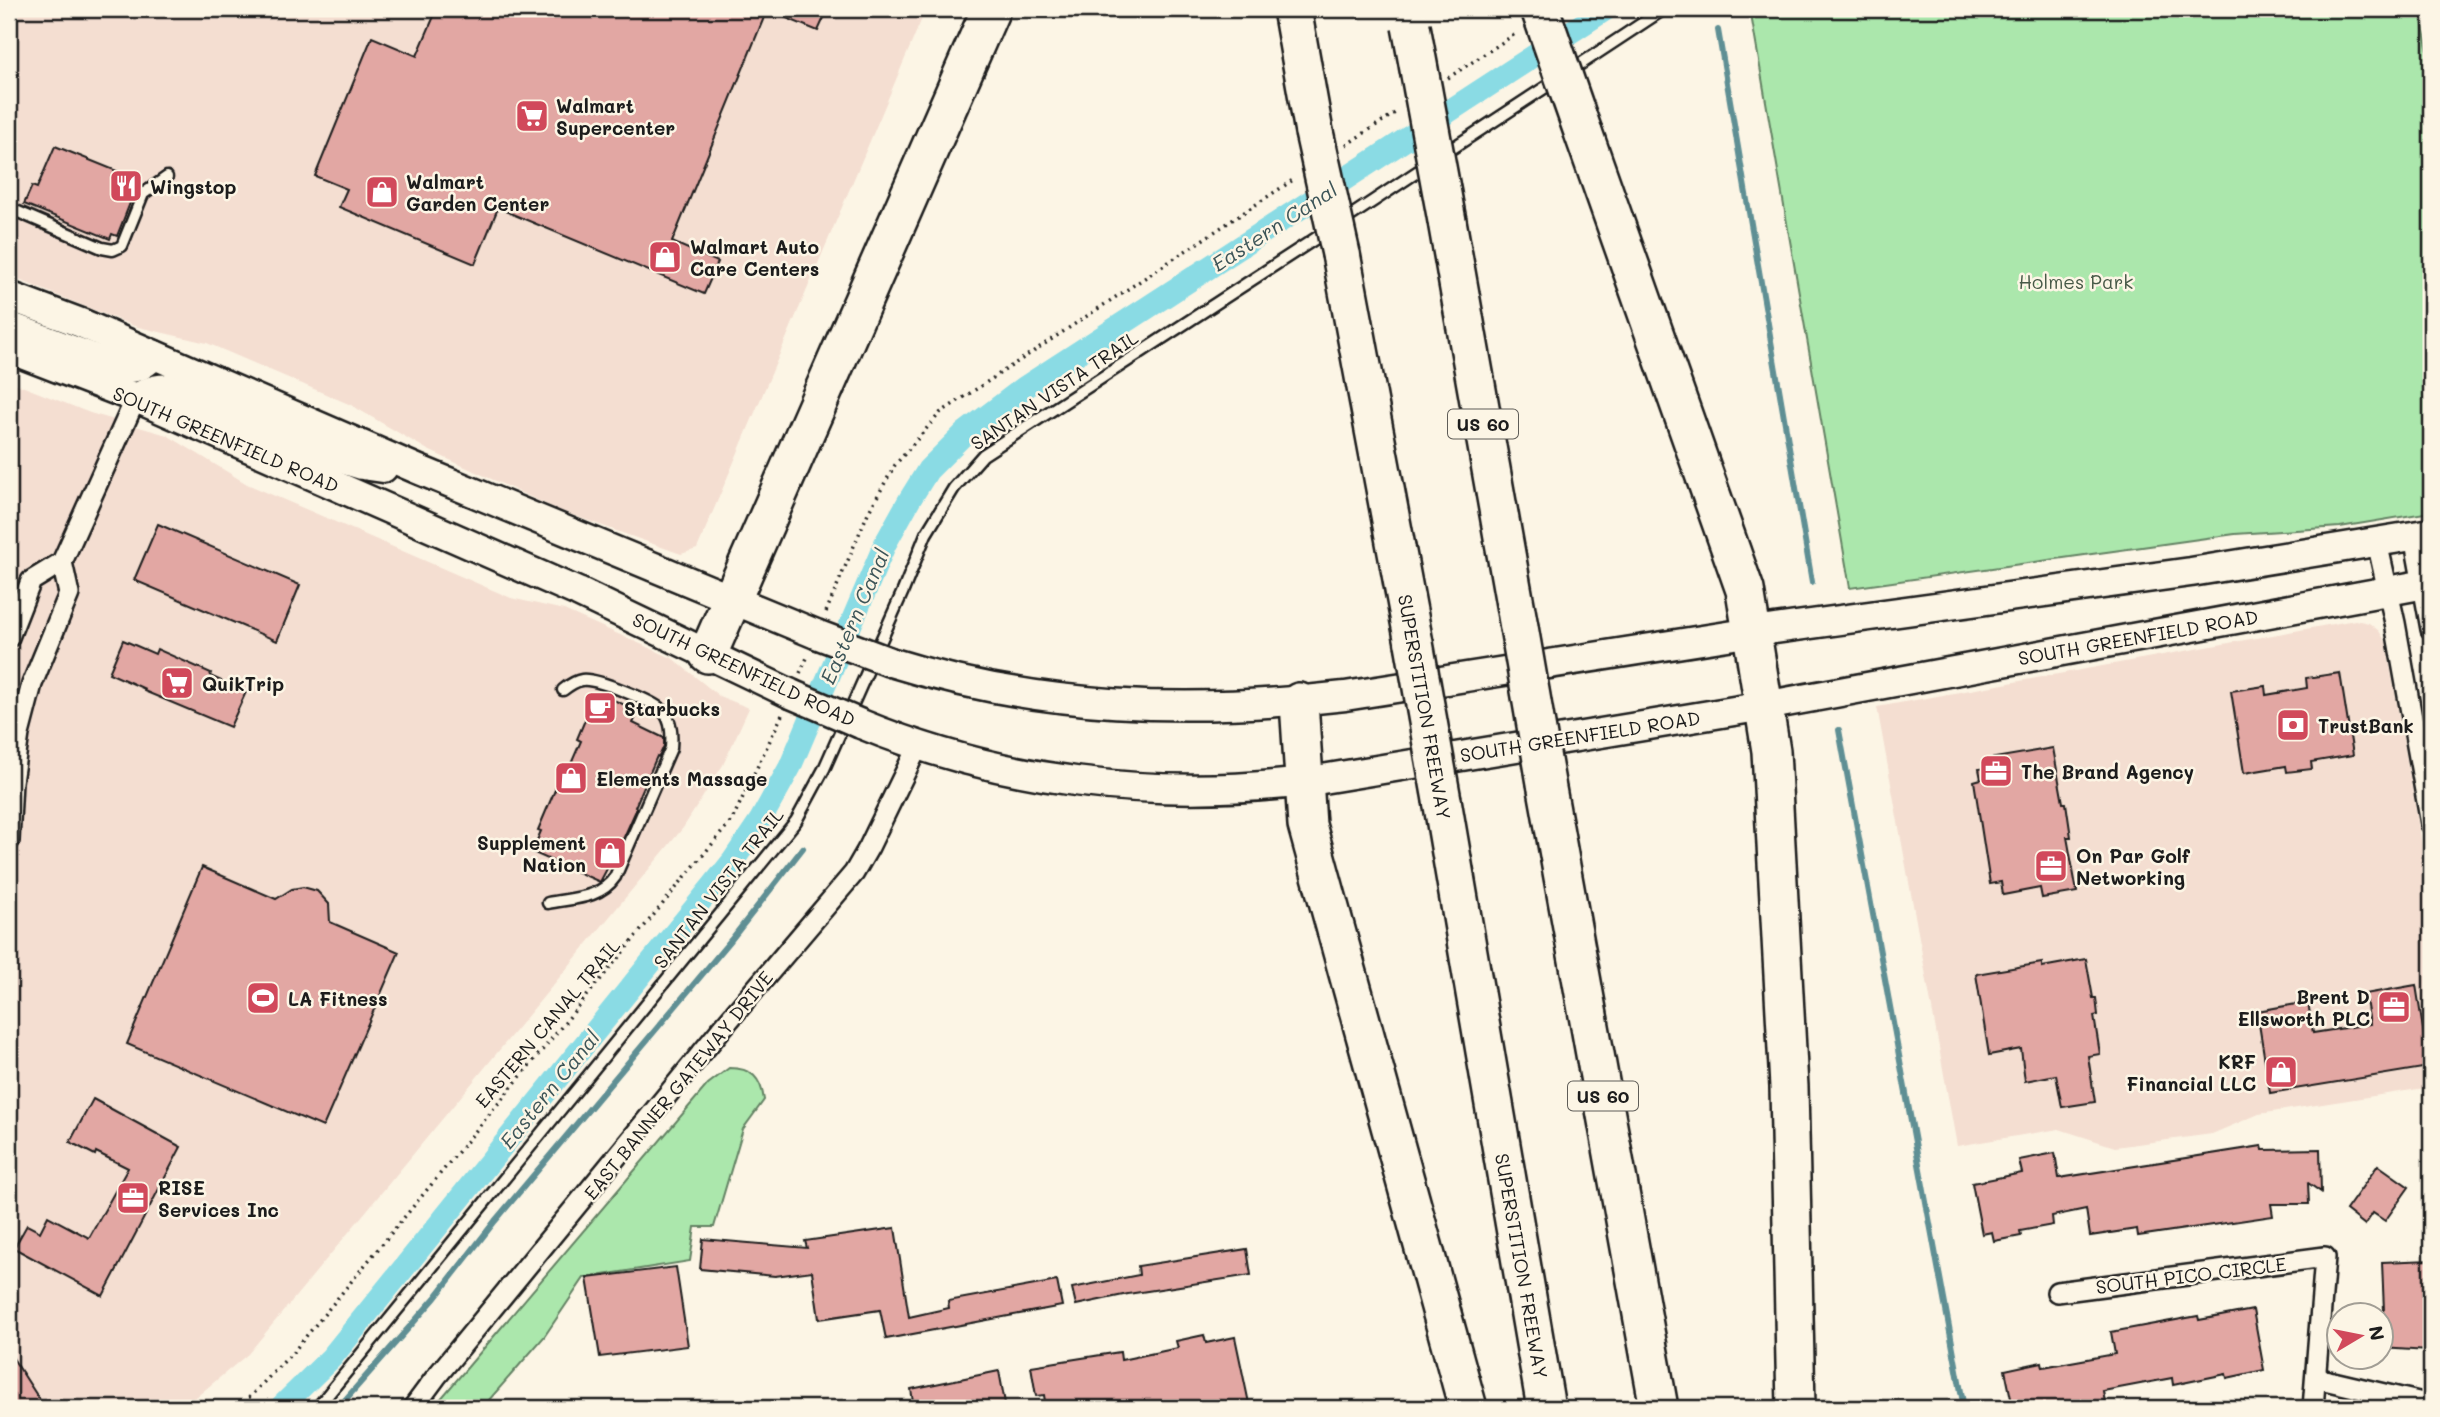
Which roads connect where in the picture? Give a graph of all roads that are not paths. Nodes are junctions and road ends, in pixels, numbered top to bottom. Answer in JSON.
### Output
{"nodes":[{"id":1,"x":991,"y":9,"type":"edge"},
{"id":2,"x":1292,"y":9,"type":"edge"},
{"id":3,"x":1664,"y":9,"type":"edge"},
{"id":4,"x":1410,"y":17,"type":"edge"},
{"id":5,"x":1529,"y":20,"type":"edge"},
{"id":6,"x":167,"y":177,"type":"dead end"},
{"id":7,"x":9,"y":208,"type":"edge"},
{"id":8,"x":9,"y":296,"type":"edge"},
{"id":9,"x":9,"y":326,"type":"edge"},
{"id":10,"x":9,"y":349,"type":"edge"},
{"id":11,"x":154,"y":355,"type":"junction"},
{"id":12,"x":136,"y":398,"type":"junction"},
{"id":13,"x":434,"y":476,"type":"junction"},
{"id":14,"x":2423,"y":534,"type":"edge"},
{"id":15,"x":2377,"y":542,"type":"junction"},
{"id":16,"x":62,"y":562,"type":"junction"},
{"id":17,"x":2427,"y":584,"type":"edge"},
{"id":18,"x":2387,"y":591,"type":"junction"},
{"id":19,"x":732,"y":599,"type":"junction"},
{"id":20,"x":2431,"y":629,"type":"edge"},
{"id":21,"x":1753,"y":632,"type":"junction"},
{"id":22,"x":9,"y":637,"type":"edge"},
{"id":23,"x":708,"y":654,"type":"junction"},
{"id":24,"x":563,"y":690,"type":"dead end"},
{"id":25,"x":1299,"y":702,"type":"junction"},
{"id":26,"x":1764,"y":706,"type":"junction"},
{"id":27,"x":918,"y":746,"type":"junction"},
{"id":28,"x":1304,"y":782,"type":"junction"},
{"id":29,"x":2431,"y":824,"type":"edge"},
{"id":30,"x":9,"y":841,"type":"edge"},
{"id":31,"x":548,"y":902,"type":"dead end"},
{"id":32,"x":2057,"y":1292,"type":"dead end"},
{"id":33,"x":2316,"y":1378,"type":"junction"},
{"id":34,"x":2431,"y":1405,"type":"edge"},
{"id":35,"x":317,"y":1408,"type":"edge"},
{"id":36,"x":413,"y":1408,"type":"edge"},
{"id":37,"x":1468,"y":1408,"type":"edge"},
{"id":38,"x":1546,"y":1408,"type":"edge"},
{"id":39,"x":1659,"y":1408,"type":"edge"},
{"id":40,"x":1796,"y":1408,"type":"edge"},
{"id":41,"x":2313,"y":1408,"type":"edge"}],
"edges":[{"from":1,"to":19,"type":"highway"},
{"from":2,"to":38,"type":"highway","name":"SUPERSTITION FREEWAY","bridge":true},
{"from":3,"to":35,"type":"lane","name":"SANTAN VISTA TRAIL"},
{"from":4,"to":39,"type":"highway","number":"US 60","bridge":true},
{"from":5,"to":21,"type":"highway","bridge":true},
{"from":6,"to":7,"type":"lane"},
{"from":8,"to":11,"type":"main road"},
{"from":9,"to":11,"type":"main road"},
{"from":10,"to":12,"type":"main road","name":"SOUTH GREENFIELD ROAD"},
{"from":11,"to":13,"type":"main road"},
{"from":12,"to":13,"type":"main road"},
{"from":12,"to":16,"type":"street"},
{"from":12,"to":23,"type":"main road","name":"SOUTH GREENFIELD ROAD"},
{"from":13,"to":19,"type":"main road"},
{"from":14,"to":15,"type":"main road"},
{"from":14,"to":17,"type":"street"},
{"from":15,"to":18,"type":"street"},
{"from":15,"to":21,"type":"main road"},
{"from":16,"to":22,"type":"street"},
{"from":16,"to":30,"type":"street"},
{"from":17,"to":18,"type":"main road","name":"SOUTH GREENFIELD ROAD"},
{"from":17,"to":20,"type":"street"},
{"from":18,"to":26,"type":"main road","name":"SOUTH GREENFIELD ROAD"},
{"from":18,"to":29,"type":"street"},
{"from":19,"to":23,"type":"highway"},
{"from":19,"to":25,"type":"main road","bridge":true},
{"from":21,"to":25,"type":"main road"},
{"from":21,"to":26,"type":"highway"},
{"from":23,"to":27,"type":"main road","name":"SOUTH GREENFIELD ROAD","bridge":true},
{"from":24,"to":31,"type":"lane"},
{"from":25,"to":28,"type":"highway"},
{"from":26,"to":28,"type":"main road","name":"SOUTH GREENFIELD ROAD"},
{"from":26,"to":40,"type":"highway"},
{"from":27,"to":28,"type":"main road","name":"SOUTH GREENFIELD ROAD"},
{"from":27,"to":36,"type":"street","name":"EAST BANNER GATEWAY DRIVE"},
{"from":28,"to":37,"type":"highway"},
{"from":32,"to":33,"type":"street","name":"SOUTH PICO CIRCLE"},
{"from":33,"to":34,"type":"street"},
{"from":33,"to":41,"type":"street"}]}
